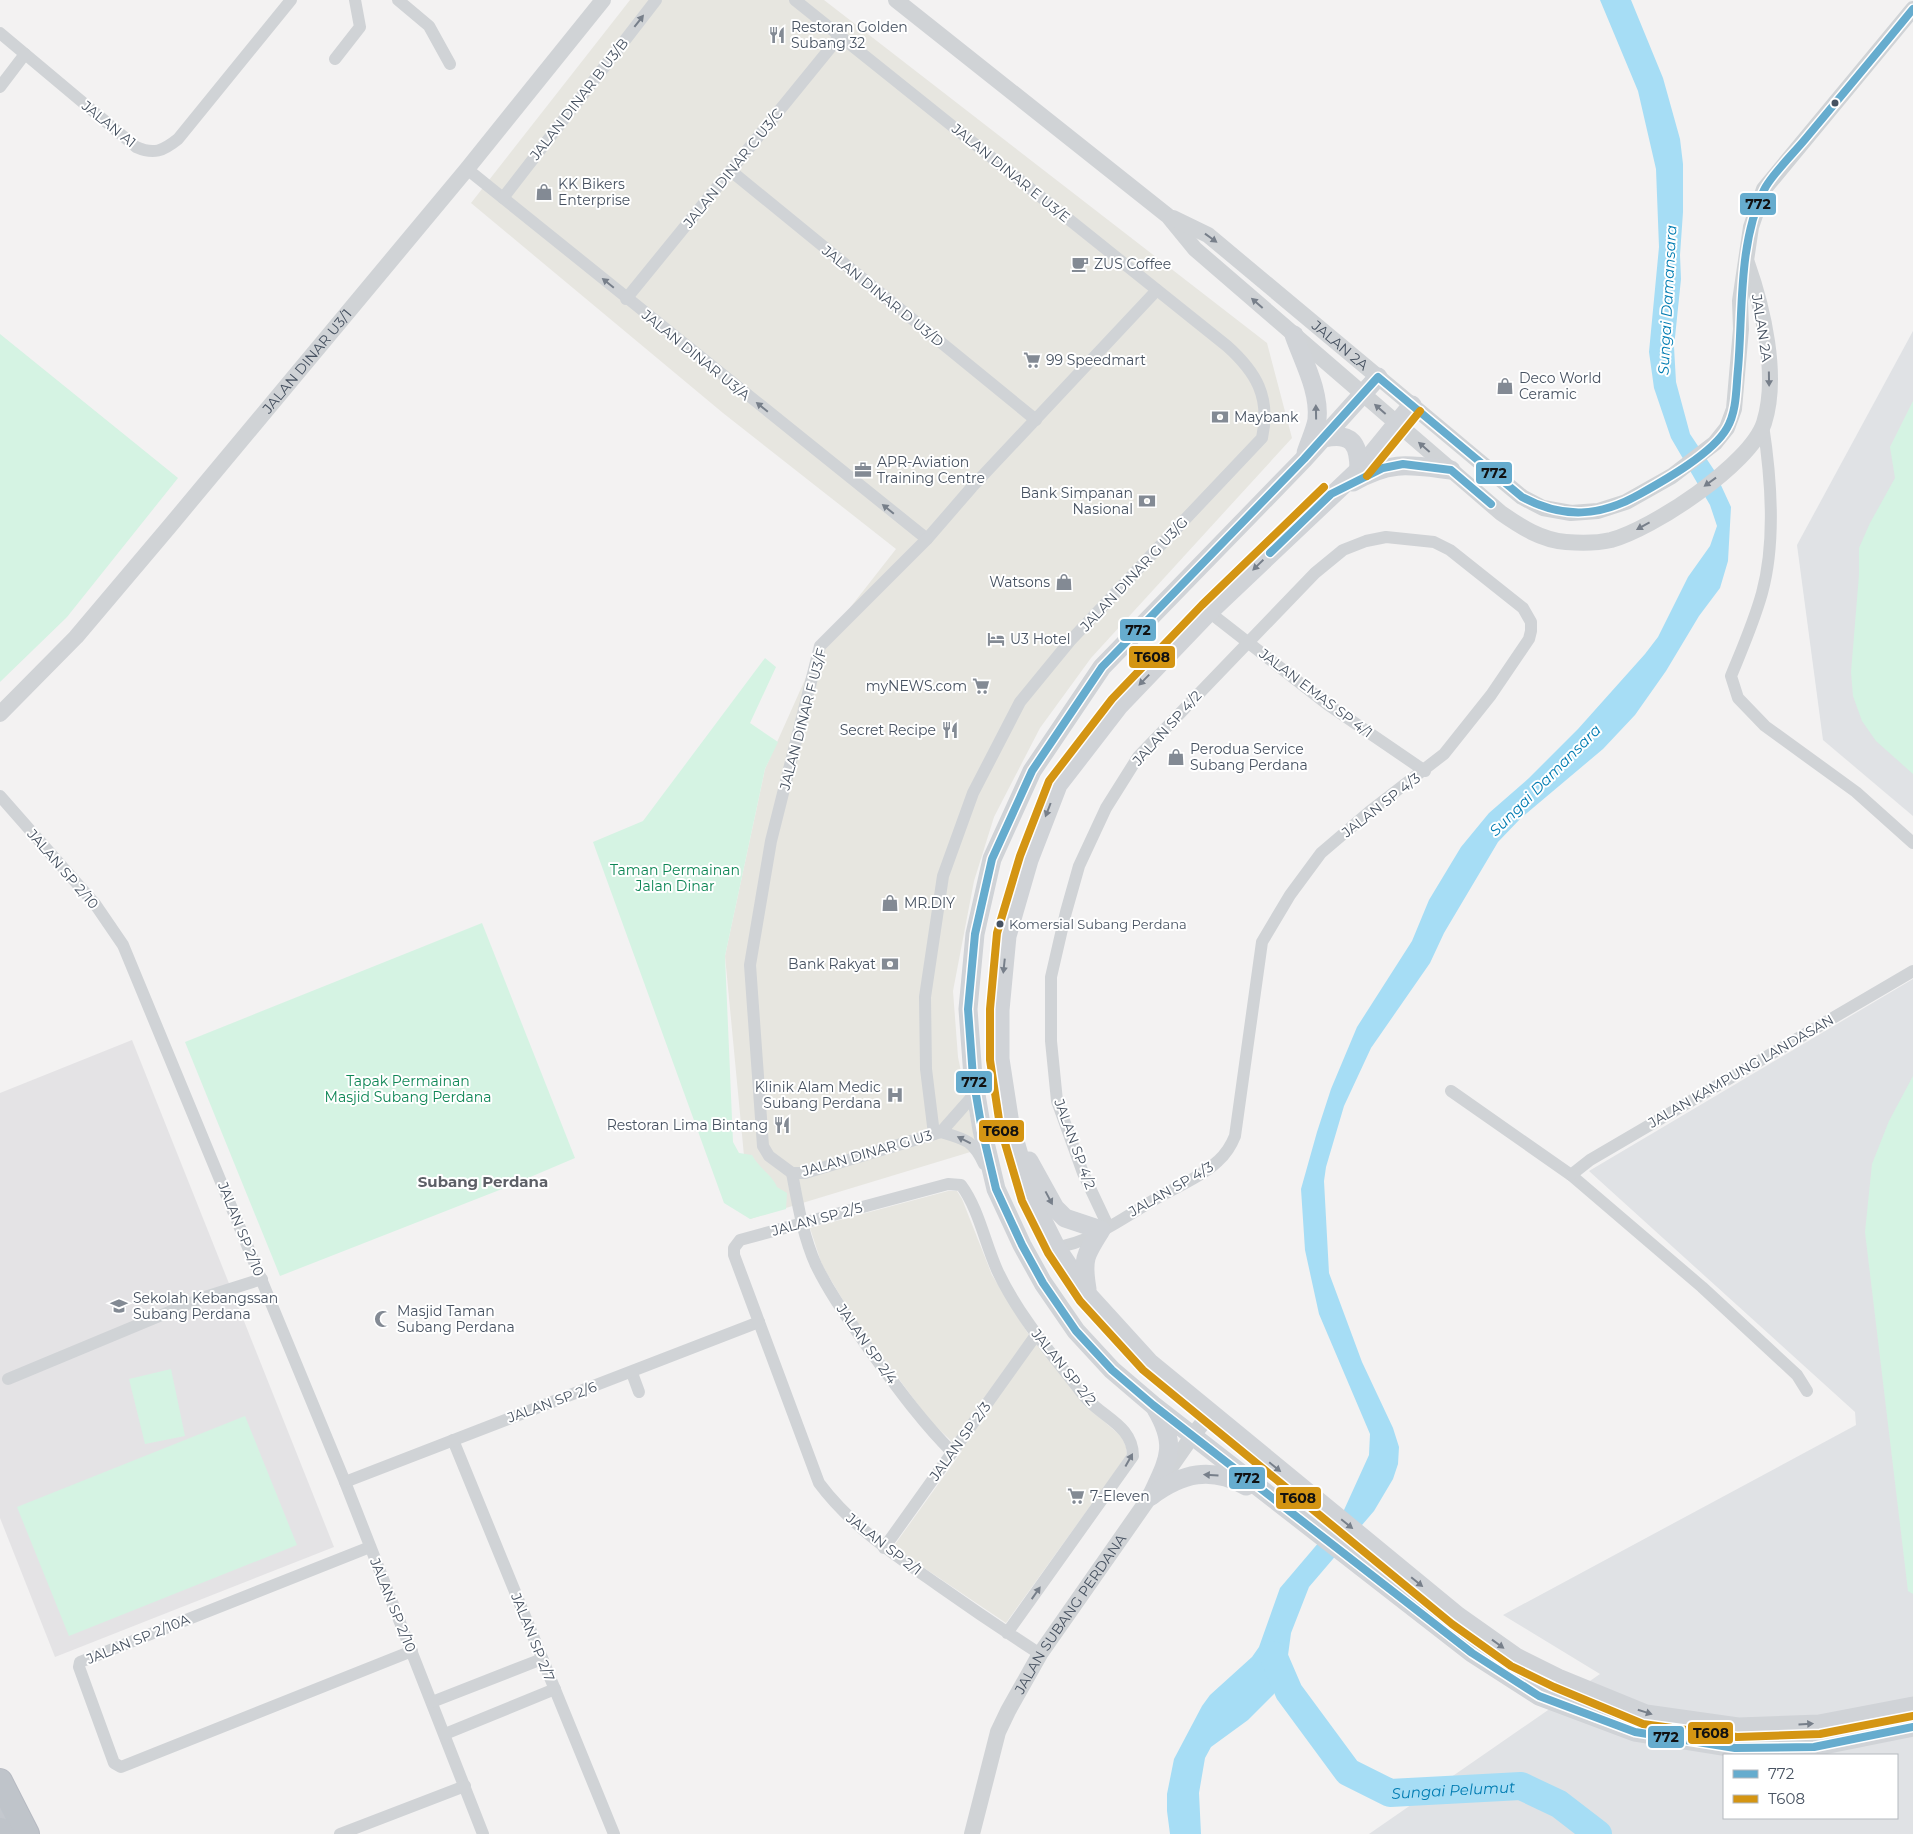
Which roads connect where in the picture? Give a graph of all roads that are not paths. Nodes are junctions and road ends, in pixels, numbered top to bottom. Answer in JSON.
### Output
{"nodes":[{"id":1,"x":291,"y":0,"type":"edge"},
{"id":2,"x":355,"y":0,"type":"edge"},
{"id":3,"x":398,"y":0,"type":"edge"},
{"id":4,"x":603,"y":0,"type":"edge"},
{"id":5,"x":656,"y":0,"type":"edge"},
{"id":6,"x":795,"y":0,"type":"edge"},
{"id":7,"x":896,"y":0,"type":"edge"},
{"id":8,"x":1913,"y":9,"type":"edge"},
{"id":9,"x":0,"y":33,"type":"edge"},
{"id":10,"x":840,"y":36,"type":"junction"},
{"id":11,"x":25,"y":54,"type":"junction"},
{"id":12,"x":335,"y":59,"type":"dead end"},
{"id":13,"x":450,"y":64,"type":"dead end"},
{"id":14,"x":0,"y":87,"type":"edge"},
{"id":15,"x":467,"y":169,"type":"junction"},
{"id":16,"x":731,"y":171,"type":"junction"},
{"id":17,"x":502,"y":198,"type":"junction"},
{"id":18,"x":1168,"y":216,"type":"junction"},
{"id":19,"x":1747,"y":263,"type":"junction"},
{"id":20,"x":1158,"y":290,"type":"junction"},
{"id":21,"x":626,"y":298,"type":"junction"},
{"id":22,"x":1294,"y":334,"type":"junction"},
{"id":23,"x":1227,"y":346,"type":"joint"},
{"id":24,"x":1378,"y":377,"type":"junction"},
{"id":25,"x":1363,"y":394,"type":"junction"},
{"id":26,"x":1412,"y":405,"type":"junction"},
{"id":27,"x":1036,"y":420,"type":"junction"},
{"id":28,"x":1398,"y":424,"type":"junction"},
{"id":29,"x":1763,"y":425,"type":"junction"},
{"id":30,"x":1324,"y":438,"type":"junction"},
{"id":31,"x":1304,"y":459,"type":"junction"},
{"id":32,"x":1359,"y":470,"type":"junction"},
{"id":33,"x":1451,"y":470,"type":"junction"},
{"id":34,"x":1331,"y":494,"type":"junction"},
{"id":35,"x":927,"y":539,"type":"junction"},
{"id":36,"x":1209,"y":612,"type":"junction"},
{"id":37,"x":1248,"y":642,"type":"junction"},
{"id":38,"x":0,"y":714,"type":"edge"},
{"id":39,"x":1425,"y":771,"type":"junction"},
{"id":40,"x":0,"y":796,"type":"edge"},
{"id":41,"x":1913,"y":843,"type":"edge"},
{"id":42,"x":1913,"y":971,"type":"edge"},
{"id":43,"x":973,"y":1077,"type":"junction"},
{"id":44,"x":1451,"y":1091,"type":"dead end"},
{"id":45,"x":1010,"y":1124,"type":"junction"},
{"id":46,"x":937,"y":1133,"type":"junction"},
{"id":47,"x":792,"y":1174,"type":"junction"},
{"id":48,"x":1571,"y":1175,"type":"junction"},
{"id":49,"x":961,"y":1185,"type":"joint"},
{"id":50,"x":996,"y":1189,"type":"junction"},
{"id":51,"x":1005,"y":1208,"type":"junction"},
{"id":52,"x":801,"y":1223,"type":"junction"},
{"id":53,"x":1104,"y":1228,"type":"junction"},
{"id":54,"x":1056,"y":1247,"type":"junction"},
{"id":55,"x":262,"y":1279,"type":"junction"},
{"id":56,"x":1088,"y":1295,"type":"junction"},
{"id":57,"x":752,"y":1304,"type":"joint"},
{"id":58,"x":759,"y":1322,"type":"junction"},
{"id":59,"x":1036,"y":1335,"type":"junction"},
{"id":60,"x":632,"y":1373,"type":"junction"},
{"id":61,"x":8,"y":1379,"type":"dead end"},
{"id":62,"x":1806,"y":1391,"type":"dead end"},
{"id":63,"x":639,"y":1392,"type":"dead end"},
{"id":64,"x":1153,"y":1405,"type":"junction"},
{"id":65,"x":1210,"y":1414,"type":"junction"},
{"id":66,"x":1193,"y":1436,"type":"junction"},
{"id":67,"x":453,"y":1440,"type":"junction"},
{"id":68,"x":952,"y":1452,"type":"junction"},
{"id":69,"x":345,"y":1482,"type":"junction"},
{"id":70,"x":1151,"y":1496,"type":"junction"},
{"id":71,"x":1293,"y":1515,"type":"junction"},
{"id":72,"x":370,"y":1547,"type":"junction"},
{"id":73,"x":884,"y":1548,"type":"junction"},
{"id":74,"x":1007,"y":1633,"type":"junction"},
{"id":75,"x":412,"y":1651,"type":"junction"},
{"id":76,"x":1040,"y":1654,"type":"junction"},
{"id":77,"x":542,"y":1659,"type":"junction"},
{"id":78,"x":555,"y":1689,"type":"junction"},
{"id":79,"x":432,"y":1702,"type":"junction"},
{"id":80,"x":1913,"y":1706,"type":"edge"},
{"id":81,"x":1913,"y":1727,"type":"edge"},
{"id":82,"x":445,"y":1734,"type":"junction"},
{"id":83,"x":0,"y":1781,"type":"edge"},
{"id":84,"x":465,"y":1786,"type":"junction"},
{"id":85,"x":0,"y":1809,"type":"edge"},
{"id":86,"x":0,"y":1830,"type":"edge"},
{"id":87,"x":2,"y":1834,"type":"edge"},
{"id":88,"x":10,"y":1834,"type":"edge"},
{"id":89,"x":27,"y":1834,"type":"edge"},
{"id":90,"x":340,"y":1834,"type":"edge"},
{"id":91,"x":483,"y":1834,"type":"edge"},
{"id":92,"x":614,"y":1834,"type":"edge"},
{"id":93,"x":972,"y":1834,"type":"edge"}],
"edges":[{"from":1,"to":11,"type":"street","name":"JALAN A1"},
{"from":2,"to":12,"type":"street"},
{"from":3,"to":13,"type":"street"},
{"from":4,"to":15,"type":"street","name":"JALAN DINAR U3/1"},
{"from":17,"to":5,"type":"street","name":"JALAN DINAR B U3/B","one_way":true},
{"from":6,"to":10,"type":"street","name":"JALAN DINAR E U3/E"},
{"from":7,"to":18,"type":"street"},
{"from":8,"to":19,"type":"street"},
{"from":9,"to":11,"type":"street","name":"JALAN A1"},
{"from":10,"to":16,"type":"street","name":"JALAN DINAR C U3/C"},
{"from":10,"to":20,"type":"street","name":"JALAN DINAR E U3/E"},
{"from":11,"to":14,"type":"street"},
{"from":15,"to":17,"type":"street","name":"JALAN DINAR U3/A"},
{"from":15,"to":38,"type":"street","name":"JALAN DINAR U3/1"},
{"from":16,"to":21,"type":"street","name":"JALAN DINAR C U3/C"},
{"from":16,"to":27,"type":"street","name":"JALAN DINAR D U3/D"},
{"from":21,"to":17,"type":"street","name":"JALAN DINAR U3/A","one_way":true},
{"from":22,"to":18,"type":"street","name":"JALAN 2A","one_way":true},
{"from":18,"to":24,"type":"street","name":"JALAN 2A","one_way":true},
{"from":19,"to":26,"type":"street","name":"JALAN 2A"},
{"from":19,"to":29,"type":"street","name":"JALAN 2A","one_way":true},
{"from":20,"to":23,"type":"street","name":"JALAN DINAR E U3/E"},
{"from":20,"to":27,"type":"street","name":"JALAN DINAR F U3/F"},
{"from":35,"to":21,"type":"street","name":"JALAN DINAR U3/A","one_way":true},
{"from":22,"to":25,"type":"street","name":"JALAN 2A"},
{"from":31,"to":22,"type":"main road","one_way":true},
{"from":23,"to":46,"type":"street","name":"JALAN DINAR G U3/G"},
{"from":24,"to":25,"type":"main road"},
{"from":24,"to":26,"type":"street","name":"JALAN 2A"},
{"from":28,"to":25,"type":"street","name":"JALAN 2A","one_way":true},
{"from":25,"to":30,"type":"main road"},
{"from":26,"to":28,"type":"main road"},
{"from":27,"to":35,"type":"street","name":"JALAN DINAR F U3/F"},
{"from":28,"to":32,"type":"main road"},
{"from":33,"to":28,"type":"street","name":"JALAN 2A","one_way":true},
{"from":29,"to":33,"type":"street","name":"JALAN 2A","one_way":true},
{"from":29,"to":41,"type":"street"},
{"from":30,"to":31,"type":"main road"},
{"from":30,"to":32,"type":"main road"},
{"from":31,"to":43,"type":"main road"},
{"from":32,"to":34,"type":"main road"},
{"from":33,"to":34,"type":"main road"},
{"from":34,"to":36,"type":"main road","one_way":true},
{"from":35,"to":47,"type":"street","name":"JALAN DINAR F U3/F"},
{"from":36,"to":37,"type":"street","name":"JALAN EMAS SP 4/1"},
{"from":36,"to":45,"type":"main road","one_way":true},
{"from":37,"to":39,"type":"street","name":"JALAN EMAS SP 4/1"},
{"from":37,"to":39,"type":"street","name":"JALAN SP 4/3"},
{"from":37,"to":53,"type":"street","name":"JALAN SP 4/2"},
{"from":39,"to":53,"type":"street","name":"JALAN SP 4/3"},
{"from":40,"to":55,"type":"street","name":"JALAN SP 2/10"},
{"from":42,"to":48,"type":"street","name":"JALAN KAMPUNG LANDASAN"},
{"from":43,"to":46,"type":"street"},
{"from":43,"to":50,"type":"main road"},
{"from":44,"to":48,"type":"street"},
{"from":45,"to":53,"type":"main road","one_way":true},
{"from":45,"to":54,"type":"main road"},
{"from":46,"to":47,"type":"street","name":"JALAN DINAR G U3"},
{"from":50,"to":46,"type":"street","one_way":true},
{"from":47,"to":52,"type":"street","name":"JALAN SP 2/4"},
{"from":48,"to":62,"type":"street"},
{"from":49,"to":52,"type":"street","name":"JALAN SP 2/5"},
{"from":49,"to":59,"type":"street","name":"JALAN SP 2/2"},
{"from":50,"to":51,"type":"main road"},
{"from":51,"to":54,"type":"main road"},
{"from":51,"to":64,"type":"main road"},
{"from":52,"to":57,"type":"street","name":"JALAN SP 2/5"},
{"from":52,"to":68,"type":"street","name":"JALAN SP 2/4"},
{"from":53,"to":54,"type":"street","name":"JALAN SP 4/3"},
{"from":53,"to":56,"type":"main road"},
{"from":54,"to":56,"type":"main road"},
{"from":55,"to":61,"type":"street"},
{"from":55,"to":69,"type":"street","name":"JALAN SP 2/10"},
{"from":56,"to":65,"type":"main road"},
{"from":57,"to":58,"type":"street","name":"JALAN SP 2/1"},
{"from":58,"to":60,"type":"street","name":"JALAN SP 2/6"},
{"from":58,"to":73,"type":"street","name":"JALAN SP 2/1"},
{"from":59,"to":68,"type":"street","name":"JALAN SP 2/3"},
{"from":74,"to":59,"type":"street","name":"JALAN SP 2/2","one_way":true},
{"from":60,"to":63,"type":"street"},
{"from":60,"to":67,"type":"street","name":"JALAN SP 2/6"},
{"from":64,"to":66,"type":"main road"},
{"from":64,"to":70,"type":"main road"},
{"from":65,"to":66,"type":"street","name":"JALAN SUBANG PERDANA"},
{"from":65,"to":80,"type":"main road","one_way":true},
{"from":66,"to":70,"type":"street","name":"JALAN SUBANG PERDANA"},
{"from":66,"to":71,"type":"main road"},
{"from":67,"to":69,"type":"street","name":"JALAN SP 2/6"},
{"from":67,"to":77,"type":"street","name":"JALAN SP 2/7"},
{"from":68,"to":73,"type":"street","name":"JALAN SP 2/3"},
{"from":69,"to":72,"type":"street","name":"JALAN SP 2/10"},
{"from":71,"to":70,"type":"main road","one_way":true},
{"from":70,"to":76,"type":"street","name":"JALAN SUBANG PERDANA"},
{"from":71,"to":81,"type":"main road"},
{"from":72,"to":75,"type":"street","name":"JALAN SP 2/10"},
{"from":72,"to":75,"type":"street","name":"JALAN SP 2/10A"},
{"from":73,"to":74,"type":"street","name":"JALAN SP 2/1"},
{"from":74,"to":76,"type":"street","name":"JALAN SP 2/1"},
{"from":75,"to":79,"type":"street","name":"JALAN SP 2/10"},
{"from":76,"to":93,"type":"street","name":"JALAN SUBANG PERDANA"},
{"from":77,"to":78,"type":"street","name":"JALAN SP 2/7"},
{"from":77,"to":79,"type":"street"},
{"from":78,"to":82,"type":"street"},
{"from":78,"to":92,"type":"street","name":"JALAN SP 2/7"},
{"from":79,"to":82,"type":"street","name":"JALAN SP 2/10"},
{"from":82,"to":84,"type":"street","name":"JALAN SP 2/10"},
{"from":83,"to":89,"type":"highway"},
{"from":84,"to":90,"type":"street"},
{"from":84,"to":91,"type":"street","name":"JALAN SP 2/10"},
{"from":85,"to":88,"type":"highway"},
{"from":86,"to":87,"type":"highway"}]}
